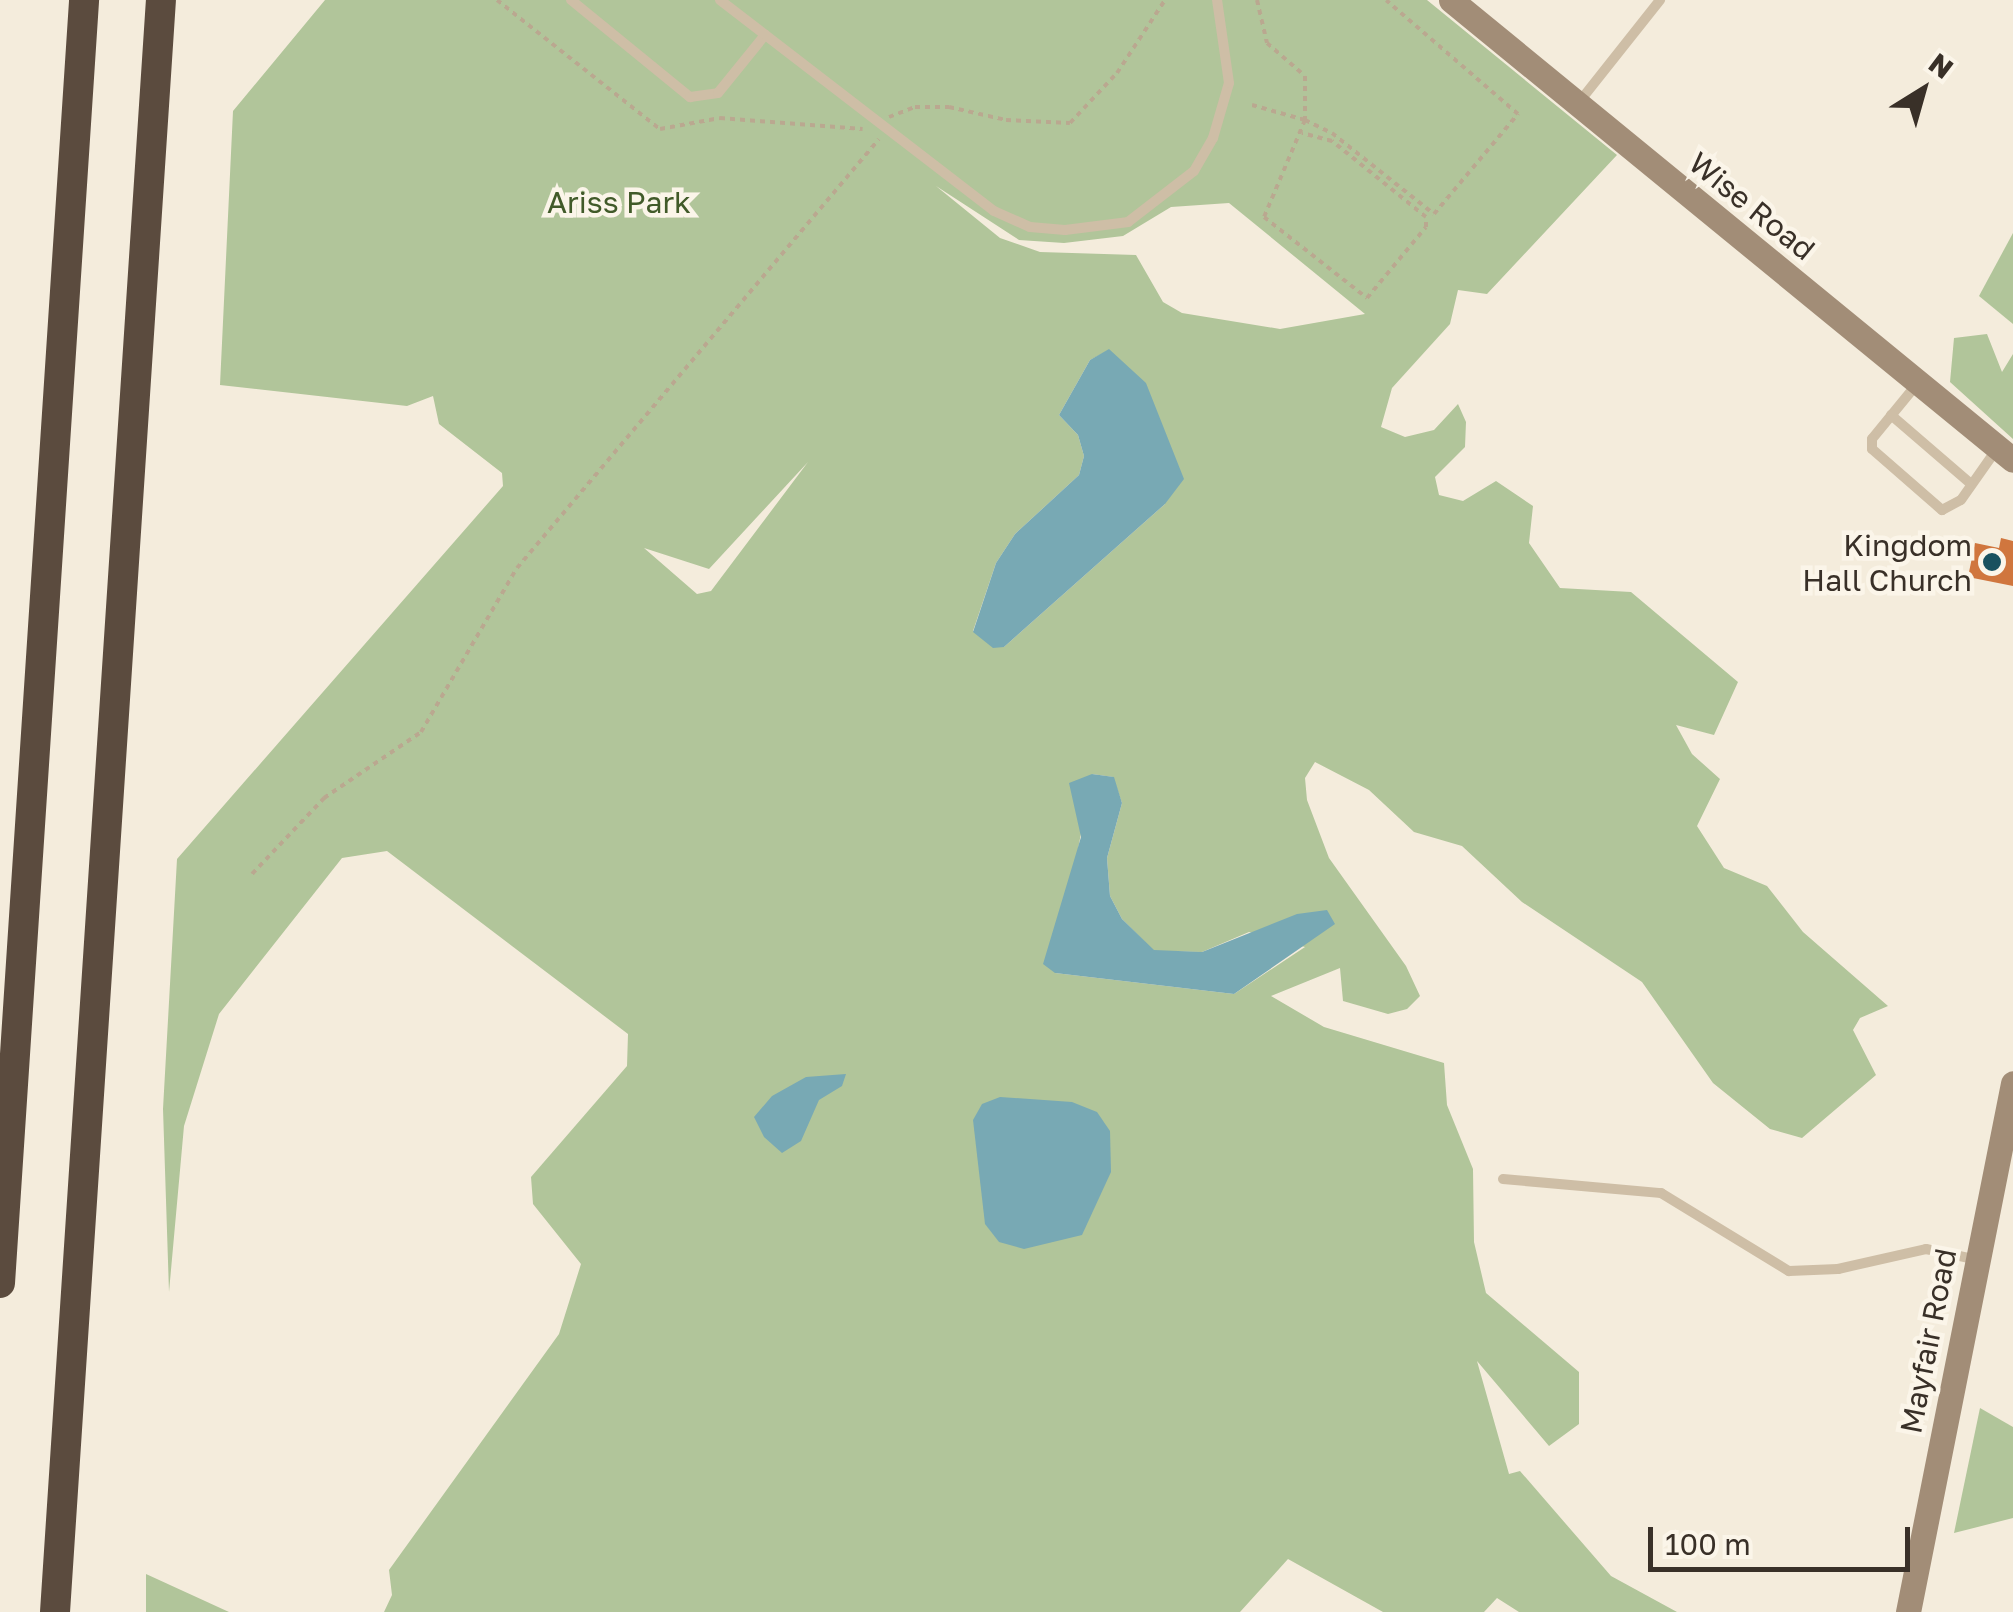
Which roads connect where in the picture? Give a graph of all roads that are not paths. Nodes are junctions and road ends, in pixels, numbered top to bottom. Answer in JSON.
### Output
{"nodes":[{"id":1,"x":84,"y":0,"type":"edge"},
{"id":2,"x":161,"y":0,"type":"edge"},
{"id":3,"x":571,"y":0,"type":"edge"},
{"id":4,"x":720,"y":0,"type":"edge"},
{"id":5,"x":1217,"y":0,"type":"edge"},
{"id":6,"x":1451,"y":0,"type":"edge"},
{"id":7,"x":1660,"y":0,"type":"edge"},
{"id":8,"x":765,"y":36,"type":"junction"},
{"id":9,"x":1578,"y":104,"type":"junction"},
{"id":10,"x":1918,"y":383,"type":"junction"},
{"id":11,"x":1891,"y":415,"type":"junction"},
{"id":12,"x":2006,"y":454,"type":"edge"},
{"id":13,"x":1969,"y":482,"type":"junction"},
{"id":14,"x":2013,"y":1083,"type":"edge"},
{"id":15,"x":1503,"y":1179,"type":"dead end"},
{"id":16,"x":1978,"y":1260,"type":"junction"},
{"id":17,"x":0,"y":1283,"type":"edge"},
{"id":18,"x":55,"y":1612,"type":"edge"},
{"id":19,"x":1908,"y":1612,"type":"edge"}],
"edges":[{"from":1,"to":17,"type":"highway"},
{"from":2,"to":18,"type":"highway"},
{"from":3,"to":8,"type":"lane"},
{"from":4,"to":8,"type":"lane"},
{"from":5,"to":8,"type":"lane"},
{"from":6,"to":9,"type":"street","name":"Wise Road"},
{"from":7,"to":9,"type":"lane"},
{"from":9,"to":10,"type":"street","name":"Wise Road"},
{"from":10,"to":11,"type":"lane"},
{"from":10,"to":12,"type":"street","name":"Wise Road"},
{"from":11,"to":13,"type":"lane"},
{"from":11,"to":13,"type":"lane"},
{"from":12,"to":13,"type":"lane"},
{"from":14,"to":16,"type":"street","name":"Mayfair Road"},
{"from":15,"to":16,"type":"lane"},
{"from":16,"to":19,"type":"street","name":"Mayfair Road"}]}
